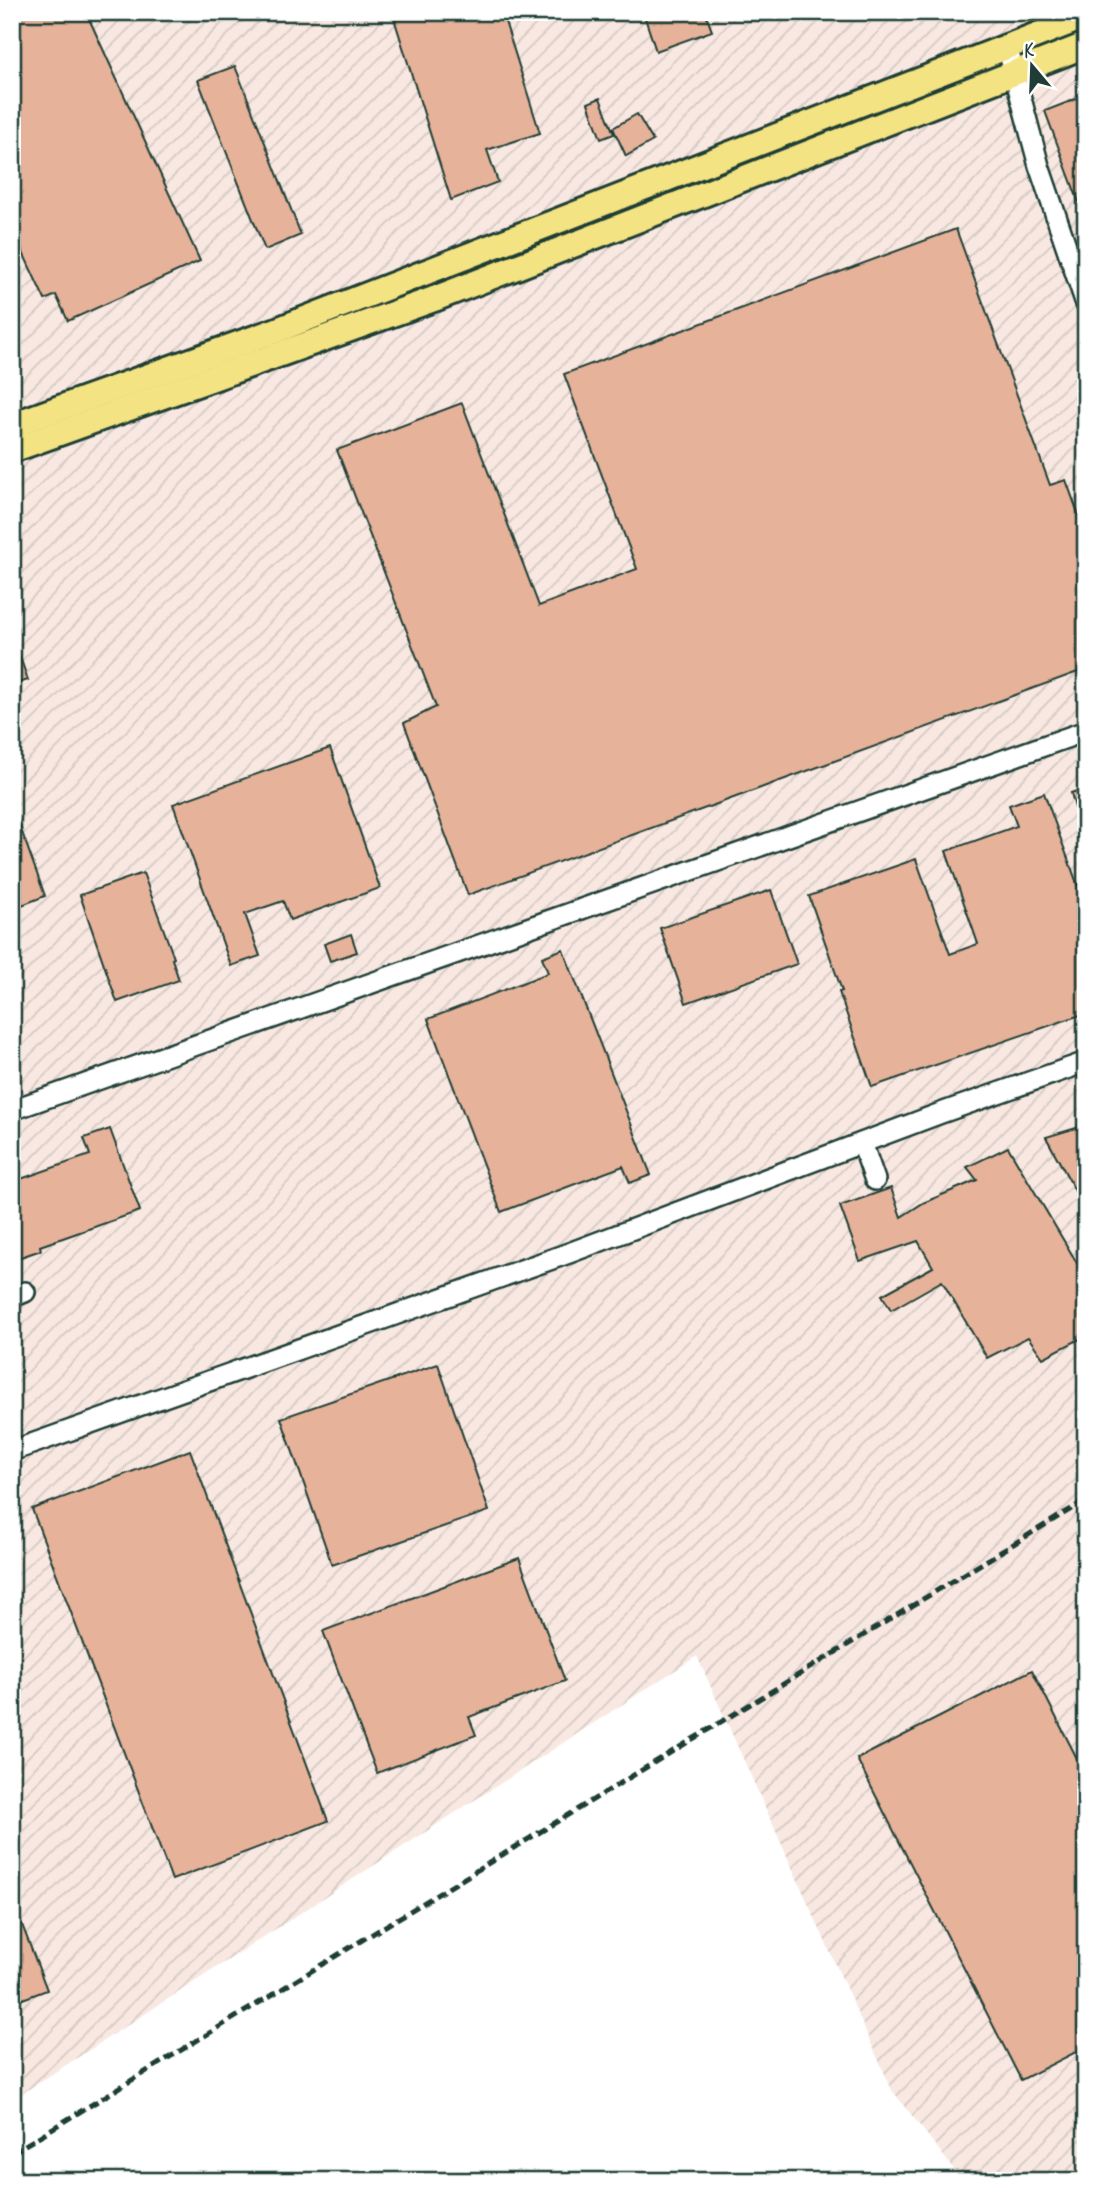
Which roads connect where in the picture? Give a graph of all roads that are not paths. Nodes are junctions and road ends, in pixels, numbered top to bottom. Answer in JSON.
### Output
{"nodes":[{"id":1,"x":1086,"y":16,"type":"edge"},
{"id":2,"x":1086,"y":45,"type":"edge"},
{"id":3,"x":1007,"y":46,"type":"junction"},
{"id":4,"x":1013,"y":73,"type":"junction"},
{"id":5,"x":1086,"y":304,"type":"edge"},
{"id":6,"x":12,"y":425,"type":"edge"},
{"id":7,"x":12,"y":450,"type":"edge"},
{"id":8,"x":1086,"y":732,"type":"edge"},
{"id":9,"x":1086,"y":1062,"type":"edge"},
{"id":10,"x":12,"y":1110,"type":"edge"},
{"id":11,"x":862,"y":1143,"type":"junction"},
{"id":12,"x":875,"y":1180,"type":"dead end"},
{"id":13,"x":12,"y":1451,"type":"edge"}],
"edges":[{"from":1,"to":3,"type":"main road"},
{"from":2,"to":4,"type":"main road"},
{"from":3,"to":4,"type":"street"},
{"from":3,"to":6,"type":"main road"},
{"from":4,"to":5,"type":"street"},
{"from":4,"to":7,"type":"main road"},
{"from":8,"to":10,"type":"street"},
{"from":9,"to":11,"type":"street"},
{"from":11,"to":12,"type":"street"},
{"from":11,"to":13,"type":"street"}]}
